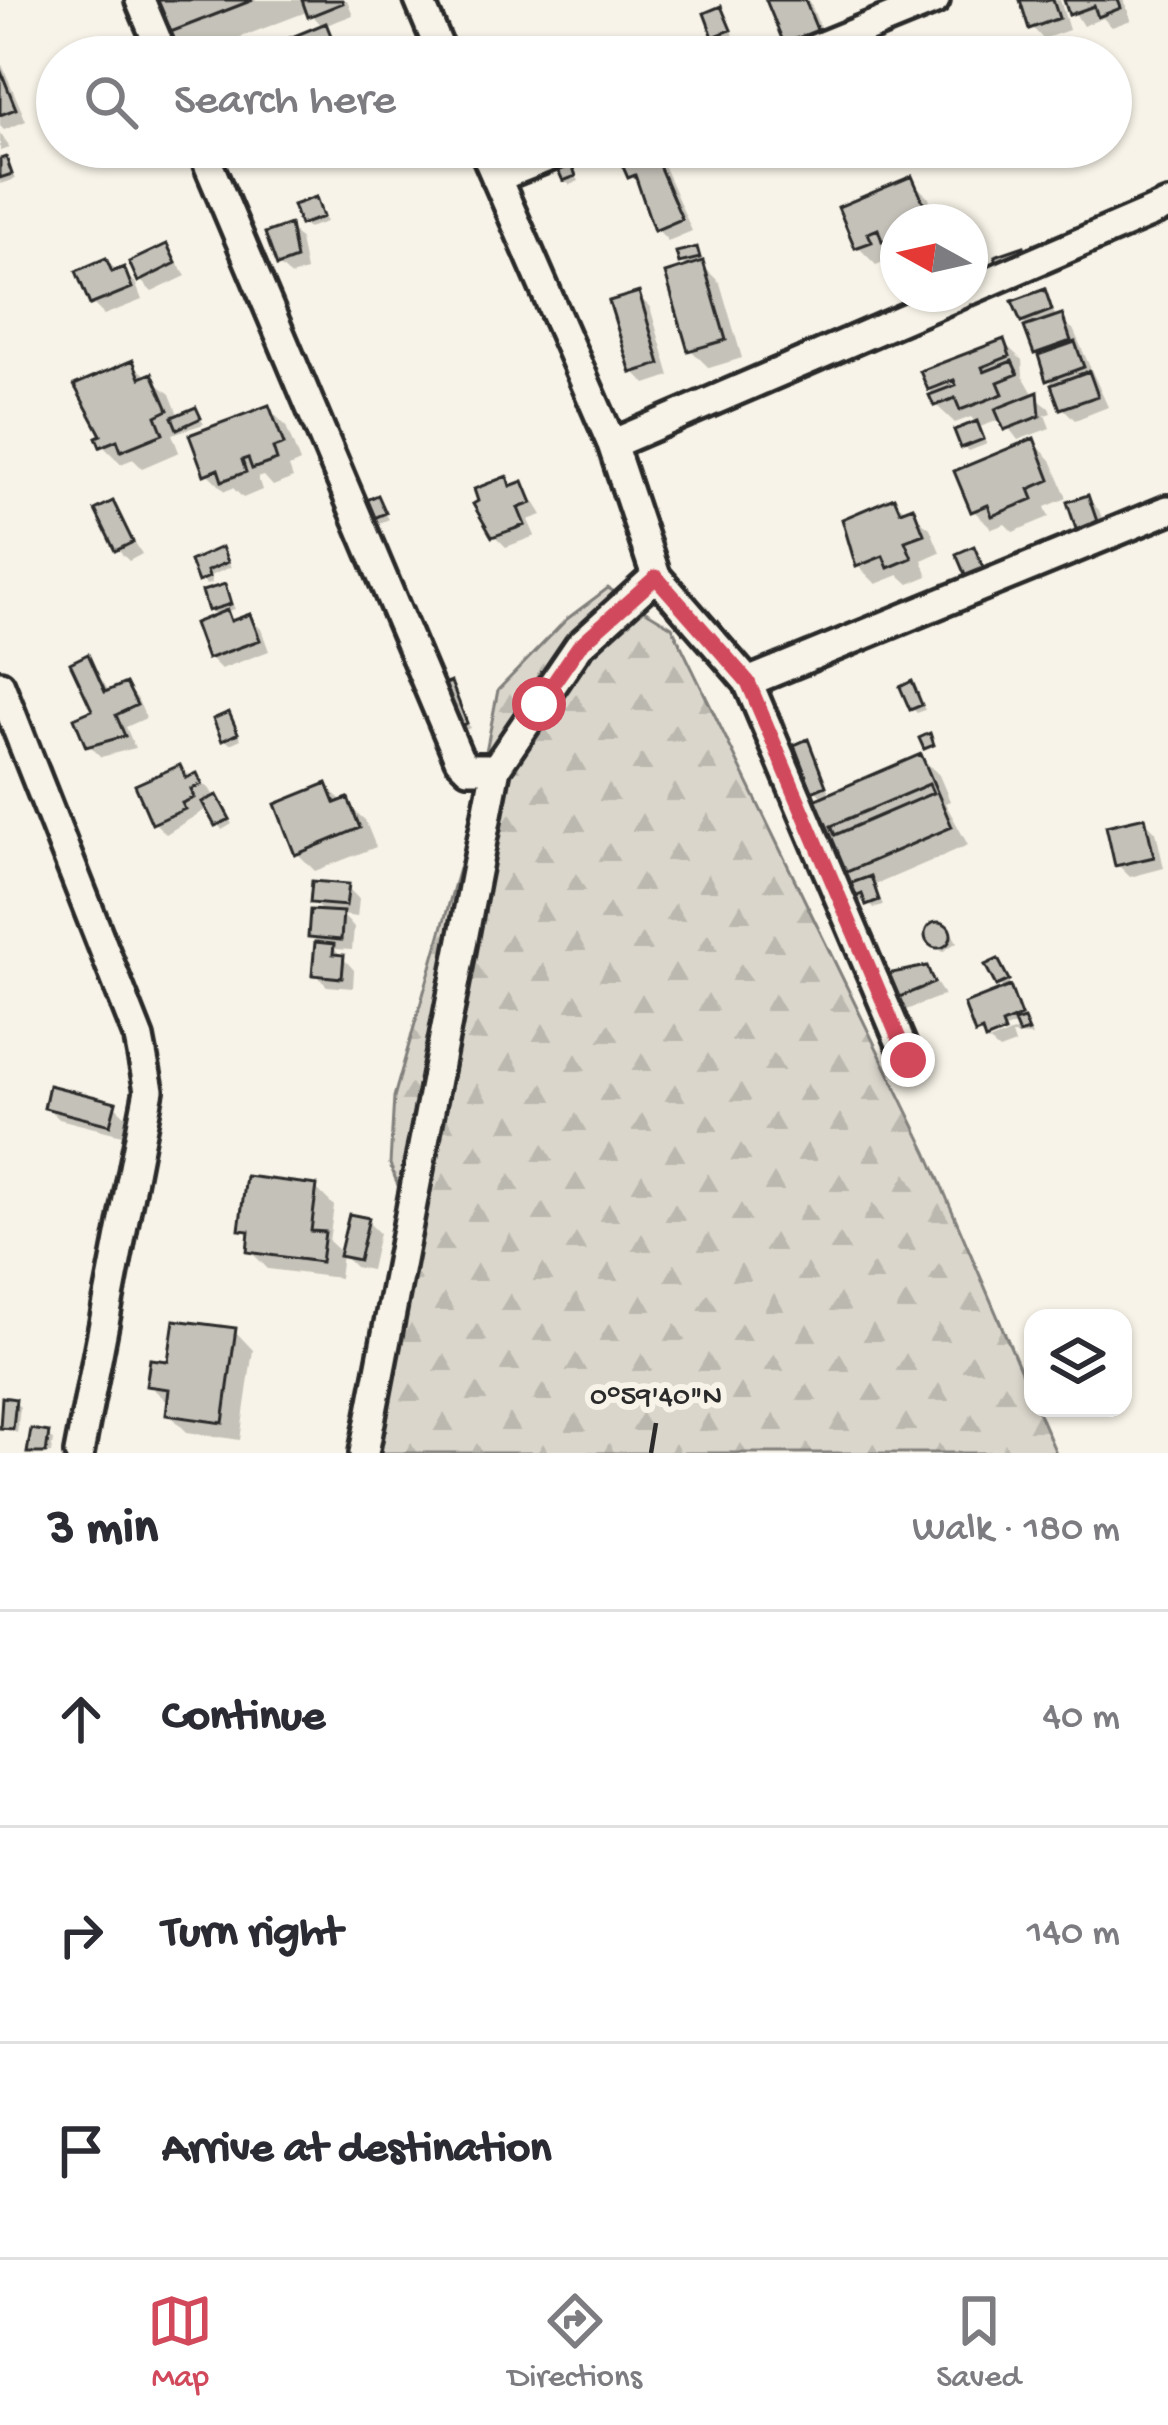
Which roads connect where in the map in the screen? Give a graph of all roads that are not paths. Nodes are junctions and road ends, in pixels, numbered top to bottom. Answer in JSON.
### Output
{"nodes":[{"id":1,"x":140,"y":0,"type":"edge"},
{"id":2,"x":418,"y":0,"type":"edge"},
{"id":3,"x":935,"y":0,"type":"edge"},
{"id":4,"x":155,"y":36,"type":"edge"},
{"id":5,"x":434,"y":36,"type":"edge"},
{"id":6,"x":847,"y":36,"type":"edge"},
{"id":7,"x":211,"y":168,"type":"edge"},
{"id":8,"x":492,"y":168,"type":"edge"},
{"id":9,"x":521,"y":168,"type":"edge"},
{"id":10,"x":496,"y":178,"type":"junction"},
{"id":11,"x":1168,"y":206,"type":"edge"},
{"id":12,"x":988,"y":282,"type":"edge"},
{"id":13,"x":919,"y":312,"type":"edge"},
{"id":14,"x":613,"y":443,"type":"junction"},
{"id":15,"x":1168,"y":510,"type":"edge"},
{"id":16,"x":656,"y":577,"type":"junction"},
{"id":17,"x":748,"y":682,"type":"junction"},
{"id":18,"x":0,"y":685,"type":"edge"},
{"id":19,"x":496,"y":768,"type":"junction"},
{"id":20,"x":908,"y":1060,"type":"dead end"},
{"id":21,"x":79,"y":1453,"type":"edge"},
{"id":22,"x":364,"y":1453,"type":"edge"}],
"edges":[{"from":1,"to":4,"type":"street"},
{"from":2,"to":5,"type":"street"},
{"from":3,"to":6,"type":"street"},
{"from":7,"to":19,"type":"street"},
{"from":8,"to":10,"type":"street"},
{"from":9,"to":10,"type":"street"},
{"from":10,"to":14,"type":"street"},
{"from":11,"to":12,"type":"street"},
{"from":13,"to":14,"type":"street"},
{"from":14,"to":16,"type":"street"},
{"from":15,"to":17,"type":"street"},
{"from":16,"to":17,"type":"street"},
{"from":16,"to":19,"type":"street"},
{"from":17,"to":20,"type":"street"},
{"from":18,"to":21,"type":"street"},
{"from":19,"to":22,"type":"street"}]}
